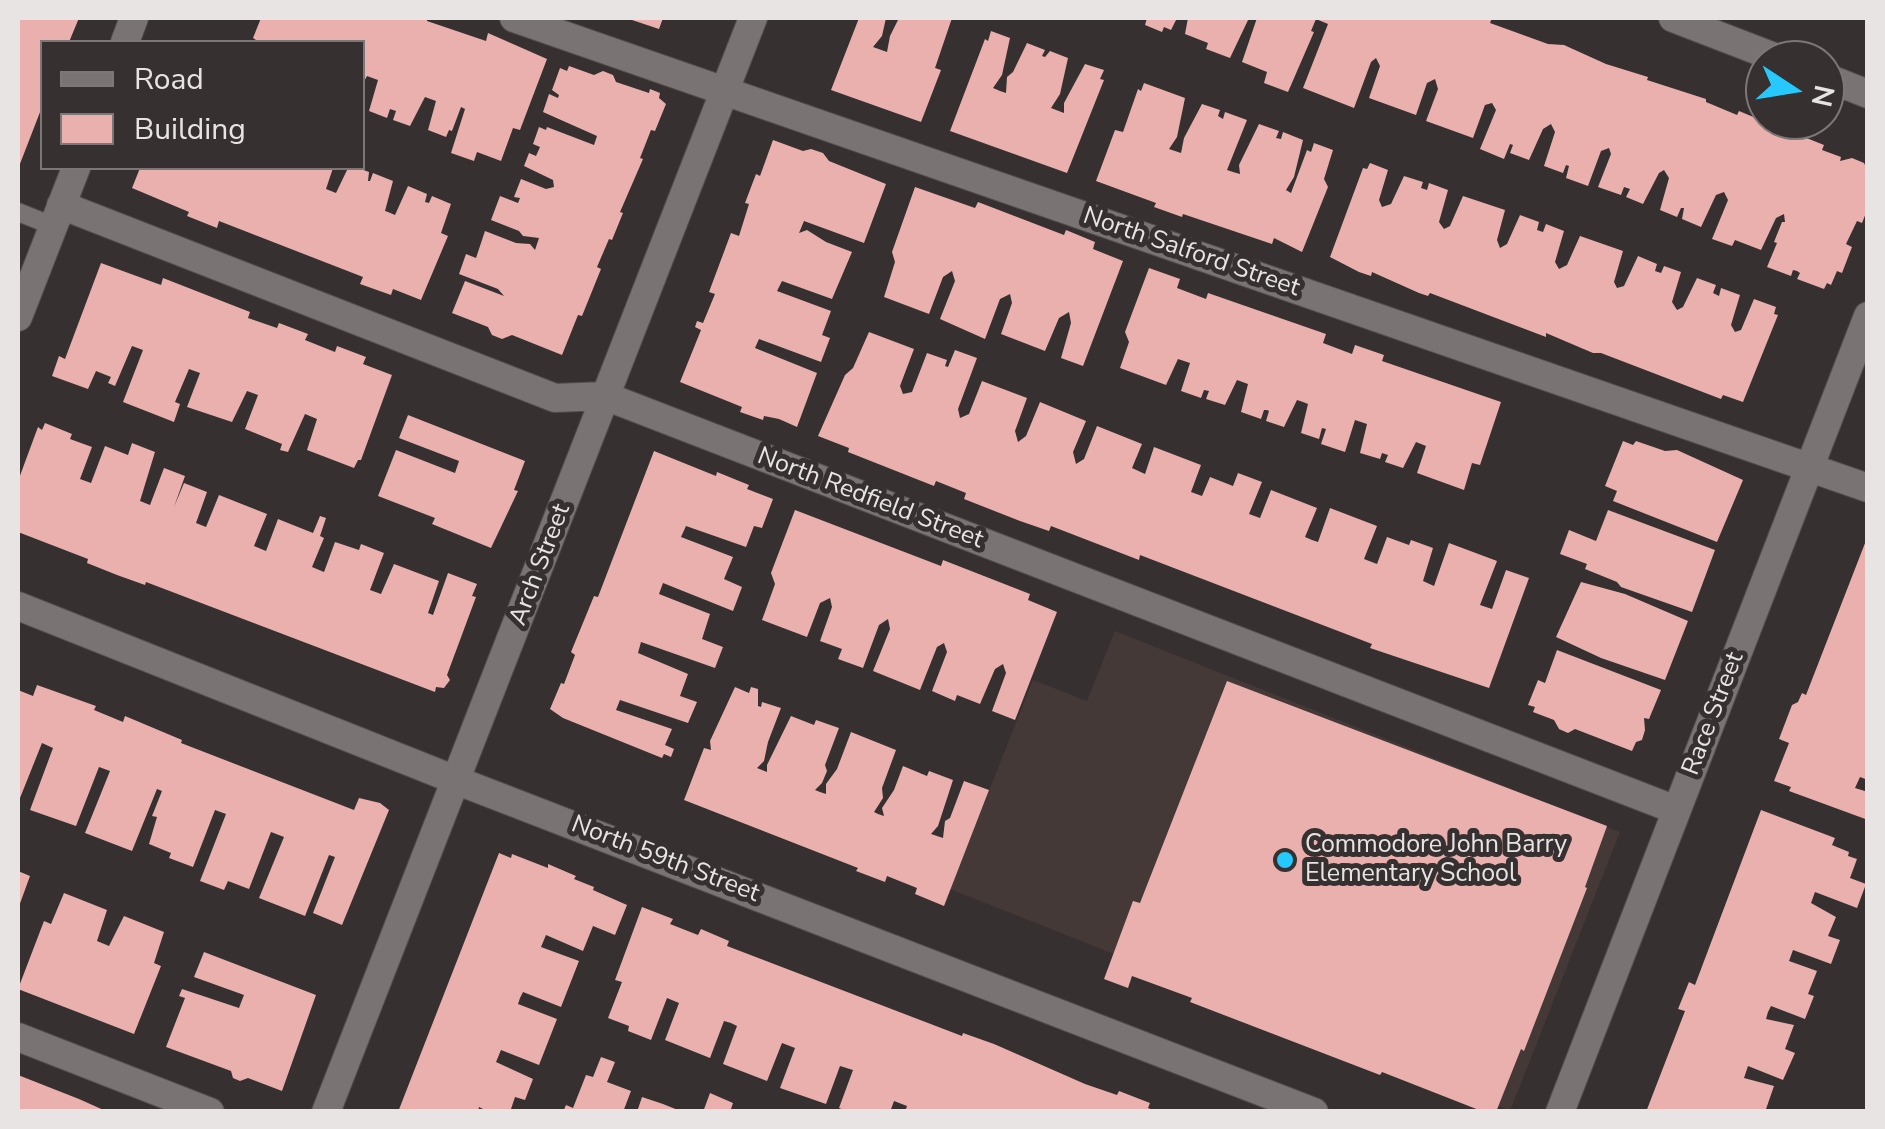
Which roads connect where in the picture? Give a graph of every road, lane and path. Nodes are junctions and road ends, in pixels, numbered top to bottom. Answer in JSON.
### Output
{"nodes":[{"id":1,"x":514,"y":18,"type":"edge"},
{"id":2,"x":753,"y":18,"type":"edge"},
{"id":3,"x":1674,"y":18,"type":"edge"},
{"id":4,"x":1745,"y":46,"type":"edge"},
{"id":5,"x":724,"y":90,"type":"junction"},
{"id":6,"x":75,"y":170,"type":"edge"},
{"id":7,"x":18,"y":212,"type":"edge"},
{"id":8,"x":57,"y":215,"type":"junction"},
{"id":9,"x":1868,"y":316,"type":"edge"},
{"id":10,"x":18,"y":317,"type":"edge"},
{"id":11,"x":605,"y":396,"type":"junction"},
{"id":12,"x":1809,"y":468,"type":"junction"},
{"id":13,"x":1868,"y":488,"type":"edge"},
{"id":14,"x":18,"y":606,"type":"edge"},
{"id":15,"x":458,"y":780,"type":"junction"},
{"id":16,"x":1676,"y":810,"type":"junction"},
{"id":17,"x":18,"y":1037,"type":"edge"},
{"id":18,"x":210,"y":1112,"type":"edge"},
{"id":19,"x":326,"y":1112,"type":"edge"},
{"id":20,"x":1314,"y":1112,"type":"edge"},
{"id":21,"x":1560,"y":1112,"type":"edge"}],
"edges":[{"from":1,"to":5,"type":"street","name":"North Salford Street"},
{"from":2,"to":5,"type":"street","name":"Arch Street"},
{"from":3,"to":4,"type":"street"},
{"from":5,"to":11,"type":"street","name":"Arch Street"},
{"from":5,"to":12,"type":"street","name":"North Salford Street"},
{"from":6,"to":8,"type":"street"},
{"from":7,"to":8,"type":"lane"},
{"from":8,"to":10,"type":"street"},
{"from":8,"to":11,"type":"street","name":"North Redfield Street"},
{"from":9,"to":12,"type":"street","name":"Race Street"},
{"from":11,"to":15,"type":"street","name":"Arch Street"},
{"from":11,"to":16,"type":"street","name":"North Redfield Street"},
{"from":12,"to":13,"type":"street","name":"North Salford Street"},
{"from":12,"to":16,"type":"street","name":"Race Street"},
{"from":14,"to":15,"type":"street","name":"North 59th Street"},
{"from":15,"to":19,"type":"street","name":"Arch Street"},
{"from":15,"to":20,"type":"street","name":"North 59th Street"},
{"from":16,"to":21,"type":"street","name":"Race Street"},
{"from":17,"to":18,"type":"street"}]}
